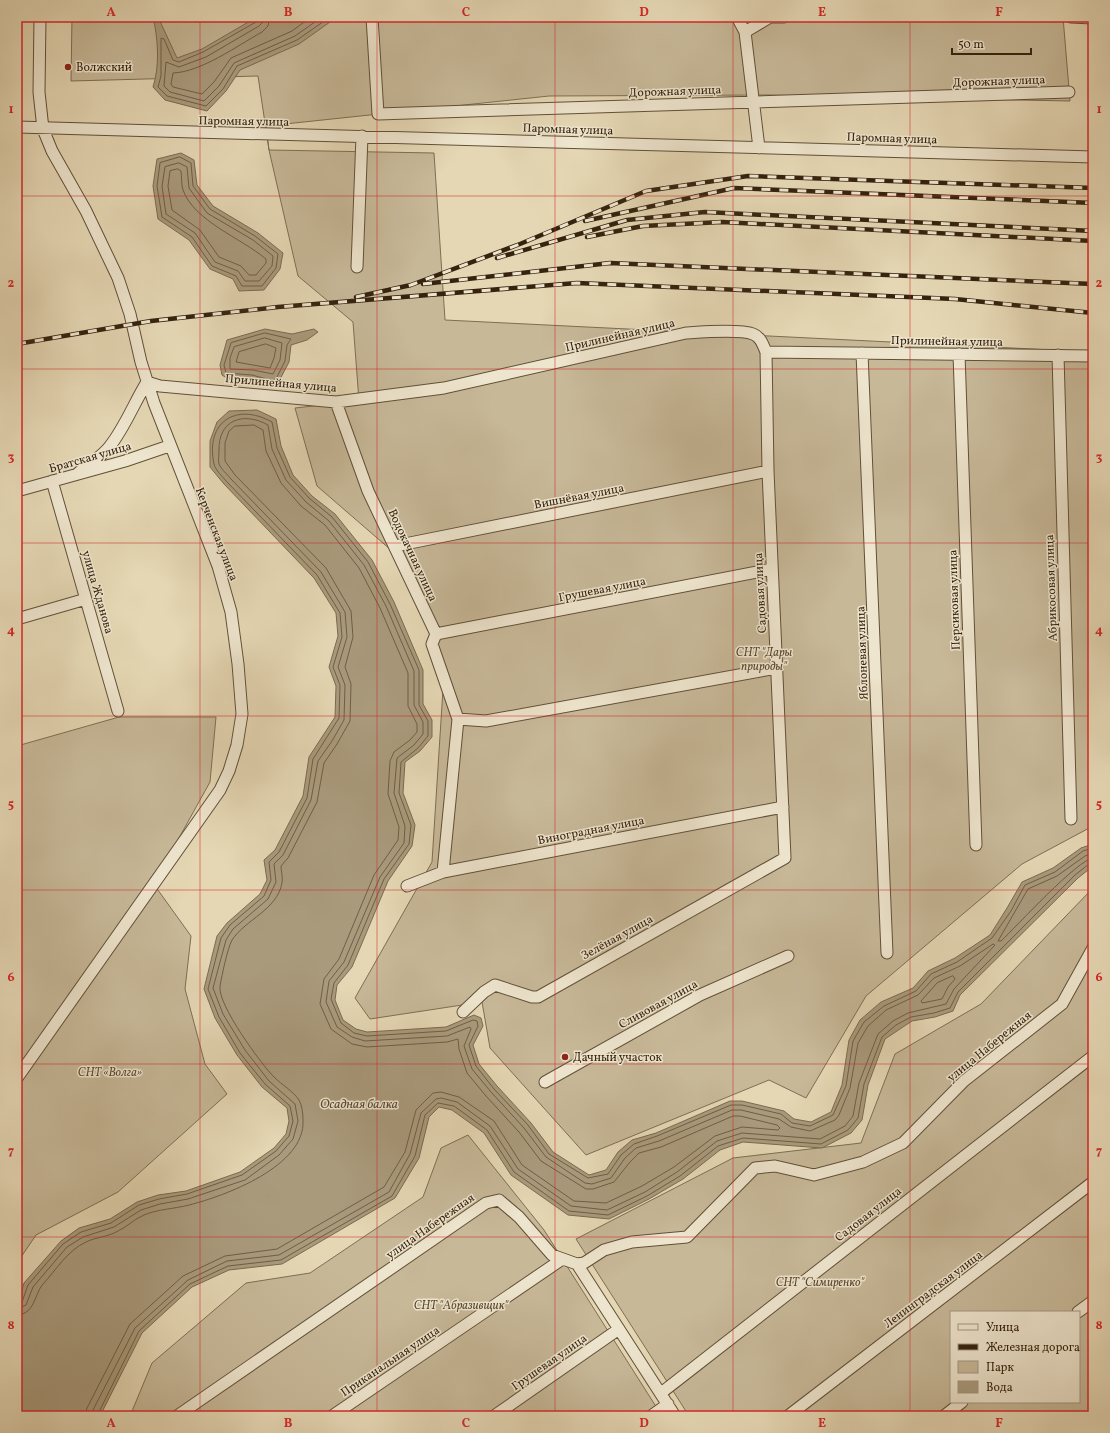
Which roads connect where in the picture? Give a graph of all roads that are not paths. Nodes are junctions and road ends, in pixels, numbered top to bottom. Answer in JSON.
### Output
{"nodes":[{"id":1,"x":40,"y":17,"type":"edge"},
{"id":2,"x":372,"y":17,"type":"edge"},
{"id":3,"x":737,"y":17,"type":"edge"},
{"id":4,"x":770,"y":17,"type":"edge"},
{"id":5,"x":784,"y":17,"type":"edge"},
{"id":6,"x":1071,"y":18,"type":"edge"},
{"id":7,"x":1093,"y":18,"type":"edge"},
{"id":8,"x":745,"y":32,"type":"junction"},
{"id":9,"x":1069,"y":92,"type":"dead end"},
{"id":10,"x":753,"y":102,"type":"junction"},
{"id":11,"x":17,"y":127,"type":"edge"},
{"id":12,"x":43,"y":129,"type":"junction"},
{"id":13,"x":362,"y":136,"type":"junction"},
{"id":14,"x":759,"y":148,"type":"junction"},
{"id":15,"x":1093,"y":157,"type":"edge"},
{"id":16,"x":357,"y":267,"type":"dead end"},
{"id":17,"x":766,"y":352,"type":"junction"},
{"id":18,"x":862,"y":353,"type":"junction"},
{"id":19,"x":959,"y":354,"type":"junction"},
{"id":20,"x":1058,"y":355,"type":"junction"},
{"id":21,"x":1093,"y":356,"type":"edge"},
{"id":22,"x":147,"y":382,"type":"junction"},
{"id":23,"x":336,"y":402,"type":"junction"},
{"id":24,"x":169,"y":446,"type":"junction"},
{"id":25,"x":768,"y":471,"type":"junction"},
{"id":26,"x":76,"y":474,"type":"junction"},
{"id":27,"x":52,"y":482,"type":"junction"},
{"id":28,"x":17,"y":491,"type":"edge"},
{"id":29,"x":395,"y":546,"type":"junction"},
{"id":30,"x":772,"y":569,"type":"junction"},
{"id":31,"x":86,"y":599,"type":"junction"},
{"id":32,"x":17,"y":619,"type":"edge"},
{"id":33,"x":436,"y":634,"type":"junction"},
{"id":34,"x":777,"y":668,"type":"junction"},
{"id":35,"x":118,"y":711,"type":"dead end"},
{"id":36,"x":458,"y":719,"type":"junction"},
{"id":37,"x":782,"y":807,"type":"junction"},
{"id":38,"x":1071,"y":819,"type":"dead end"},
{"id":39,"x":976,"y":845,"type":"dead end"},
{"id":40,"x":784,"y":858,"type":"joint"},
{"id":41,"x":443,"y":872,"type":"junction"},
{"id":42,"x":407,"y":886,"type":"dead end"},
{"id":43,"x":1093,"y":948,"type":"edge"},
{"id":44,"x":887,"y":953,"type":"dead end"},
{"id":45,"x":788,"y":956,"type":"dead end"},
{"id":46,"x":463,"y":1012,"type":"dead end"},
{"id":47,"x":1093,"y":1056,"type":"edge"},
{"id":48,"x":17,"y":1078,"type":"edge"},
{"id":49,"x":545,"y":1082,"type":"dead end"},
{"id":50,"x":1093,"y":1182,"type":"edge"},
{"id":51,"x":561,"y":1260,"type":"junction"},
{"id":52,"x":577,"y":1264,"type":"junction"},
{"id":53,"x":1093,"y":1301,"type":"edge"},
{"id":54,"x":1079,"y":1311,"type":"edge"},
{"id":55,"x":619,"y":1329,"type":"junction"},
{"id":56,"x":661,"y":1393,"type":"junction"},
{"id":57,"x":961,"y":1403,"type":"edge"},
{"id":58,"x":668,"y":1404,"type":"junction"},
{"id":59,"x":177,"y":1416,"type":"edge"},
{"id":60,"x":332,"y":1416,"type":"edge"},
{"id":61,"x":494,"y":1416,"type":"edge"},
{"id":62,"x":652,"y":1416,"type":"edge"},
{"id":63,"x":676,"y":1416,"type":"edge"},
{"id":64,"x":788,"y":1416,"type":"edge"},
{"id":65,"x":944,"y":1416,"type":"edge"}],
"edges":[{"from":1,"to":12,"type":"street","name":"Керченская улица"},
{"from":2,"to":10,"type":"street","name":"Дорожная улица"},
{"from":3,"to":8,"type":"street"},
{"from":4,"to":5,"type":"street"},
{"from":4,"to":8,"type":"street"},
{"from":6,"to":7,"type":"street"},
{"from":8,"to":10,"type":"street"},
{"from":9,"to":10,"type":"street","name":"Дорожная улица"},
{"from":10,"to":14,"type":"street"},
{"from":11,"to":12,"type":"street","name":"Паромная улица"},
{"from":12,"to":13,"type":"street","name":"Паромная улица"},
{"from":12,"to":22,"type":"street","name":"Керченская улица"},
{"from":13,"to":14,"type":"street","name":"Паромная улица"},
{"from":13,"to":16,"type":"street"},
{"from":14,"to":15,"type":"street","name":"Паромная улица"},
{"from":17,"to":18,"type":"street","name":"Прилинейная улица"},
{"from":17,"to":23,"type":"street","name":"Прилинейная улица"},
{"from":17,"to":25,"type":"street","name":"Садовая улица"},
{"from":18,"to":19,"type":"street","name":"Прилинейная улица"},
{"from":18,"to":44,"type":"street","name":"Яблоневая улица"},
{"from":19,"to":20,"type":"street","name":"Прилинейная улица"},
{"from":19,"to":39,"type":"street","name":"Персиковая улица"},
{"from":20,"to":21,"type":"street","name":"Прилинейная улица"},
{"from":20,"to":38,"type":"street","name":"Абрикосовая улица"},
{"from":22,"to":23,"type":"street","name":"Прилинейная улица"},
{"from":22,"to":24,"type":"street","name":"Керченская улица"},
{"from":22,"to":26,"type":"street"},
{"from":23,"to":29,"type":"street","name":"Водокачная улица"},
{"from":24,"to":26,"type":"street","name":"Братская улица"},
{"from":24,"to":48,"type":"street","name":"Керченская улица"},
{"from":25,"to":29,"type":"street","name":"Вишнёвая улица"},
{"from":25,"to":30,"type":"street","name":"Садовая улица"},
{"from":26,"to":27,"type":"street","name":"Братская улица"},
{"from":27,"to":28,"type":"street","name":"Братская улица"},
{"from":27,"to":31,"type":"street","name":"улица Жданова"},
{"from":29,"to":33,"type":"street","name":"Водокачная улица"},
{"from":30,"to":33,"type":"street","name":"Грушевая улица"},
{"from":30,"to":34,"type":"street","name":"Садовая улица"},
{"from":31,"to":32,"type":"street"},
{"from":31,"to":35,"type":"street","name":"улица Жданова"},
{"from":33,"to":36,"type":"street","name":"Водокачная улица"},
{"from":34,"to":36,"type":"street"},
{"from":34,"to":37,"type":"street","name":"Садовая улица"},
{"from":36,"to":41,"type":"street","name":"Водокачная улица"},
{"from":37,"to":40,"type":"street","name":"Садовая улица"},
{"from":37,"to":41,"type":"street","name":"Виноградная улица"},
{"from":40,"to":46,"type":"street","name":"Зелёная улица"},
{"from":41,"to":42,"type":"street","name":"Виноградная улица"},
{"from":43,"to":52,"type":"street","name":"улица Набережная"},
{"from":45,"to":49,"type":"street","name":"Сливовая улица"},
{"from":47,"to":56,"type":"street","name":"Садовая улица"},
{"from":50,"to":64,"type":"street","name":"Ленинградская улица"},
{"from":51,"to":52,"type":"street","name":"улица Набережная"},
{"from":51,"to":59,"type":"street","name":"улица Набережная"},
{"from":51,"to":60,"type":"street","name":"Приканальная улица"},
{"from":52,"to":55,"type":"street"},
{"from":53,"to":54,"type":"street"},
{"from":55,"to":56,"type":"street"},
{"from":55,"to":61,"type":"street","name":"Грушевая улица"},
{"from":56,"to":58,"type":"street"},
{"from":57,"to":65,"type":"street"},
{"from":58,"to":62,"type":"street"},
{"from":58,"to":63,"type":"street"}]}
